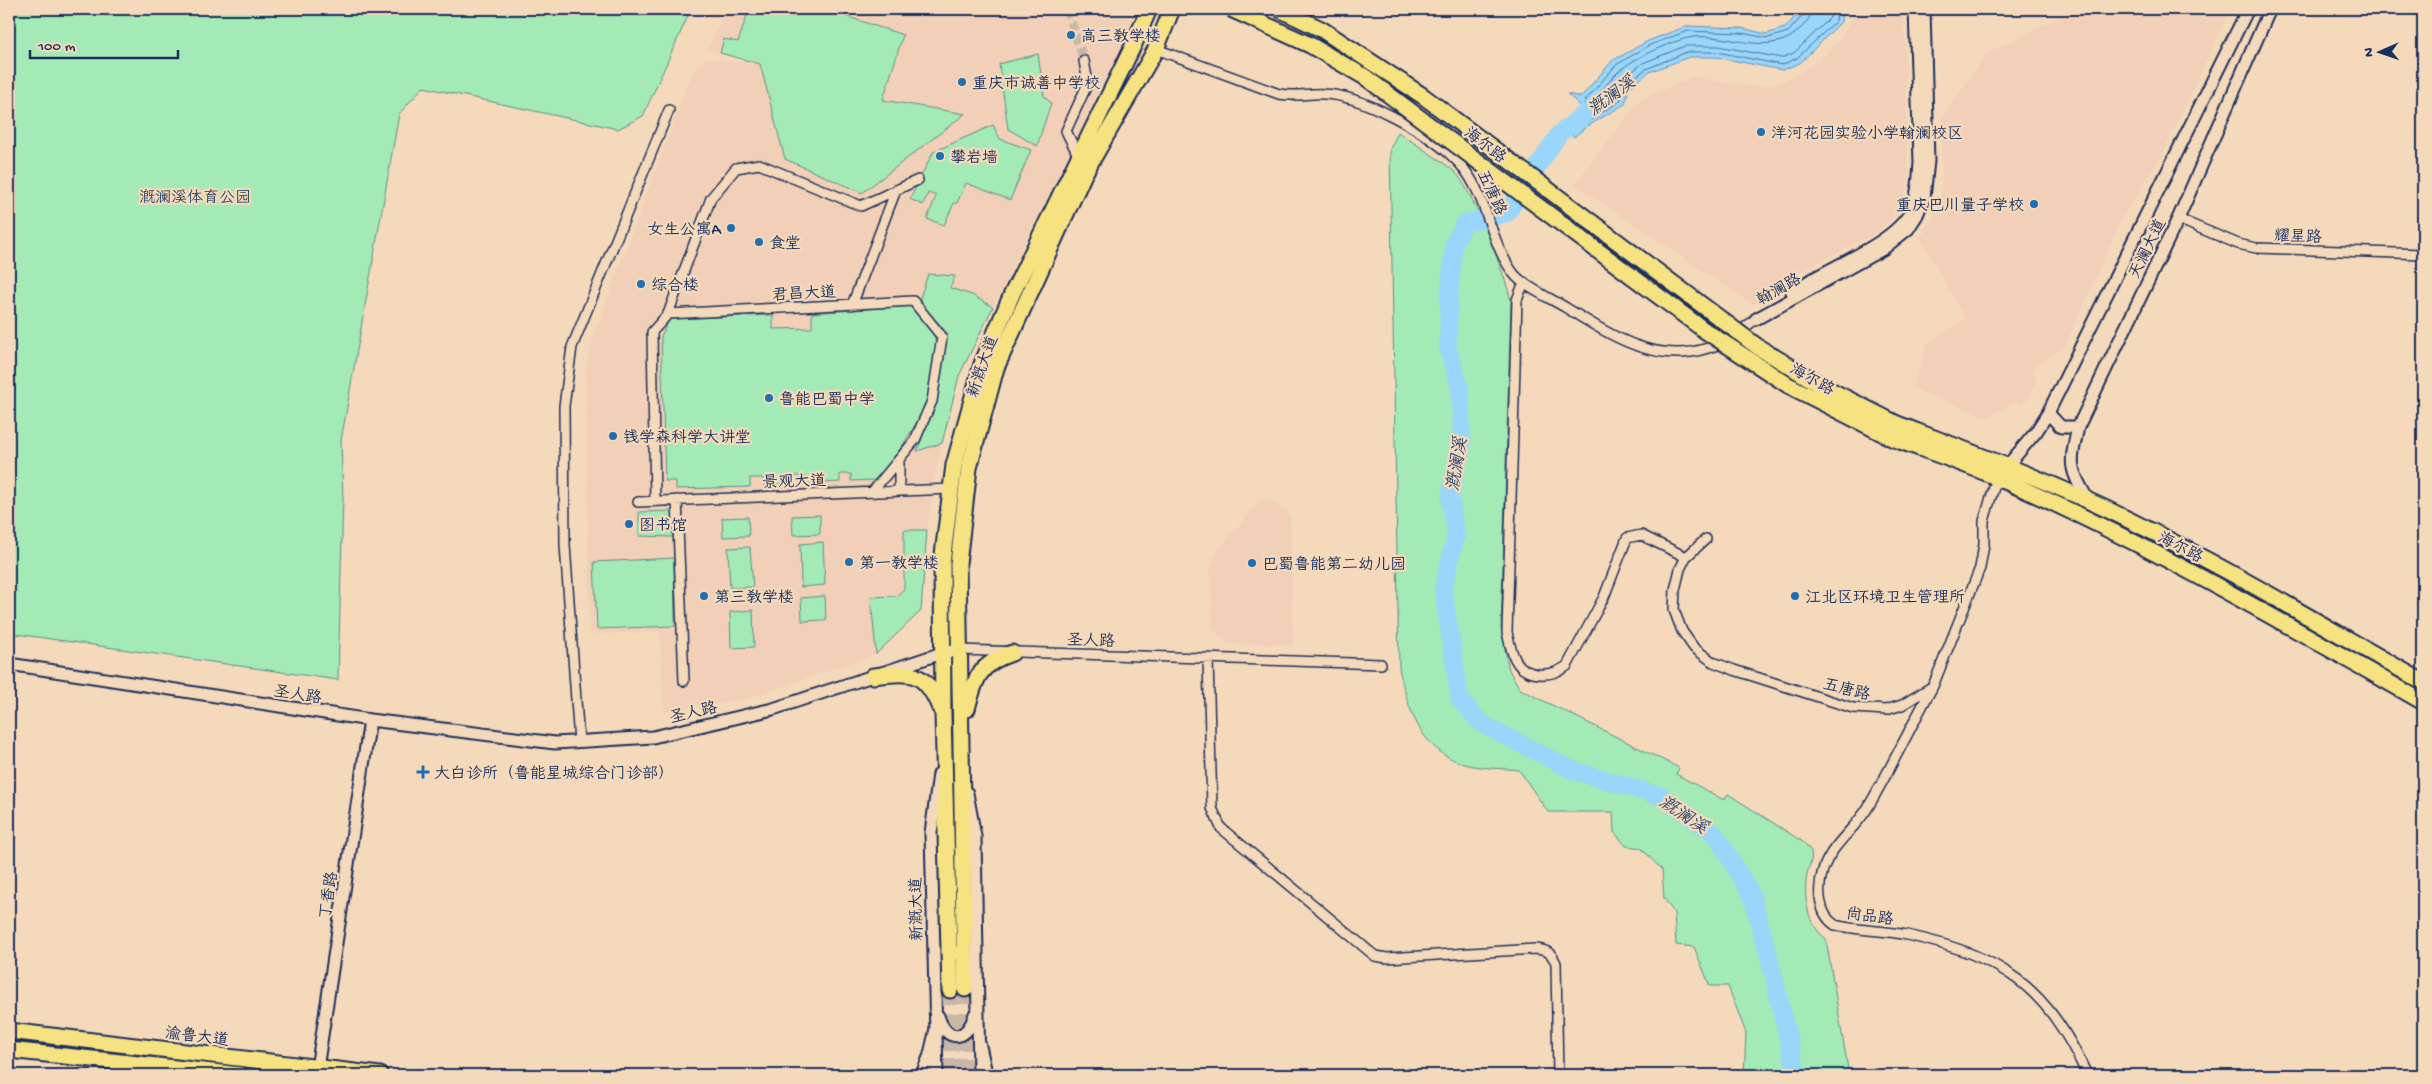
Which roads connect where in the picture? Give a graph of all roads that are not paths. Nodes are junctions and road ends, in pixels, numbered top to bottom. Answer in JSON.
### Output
{"nodes":[{"id":1,"x":1149,"y":9,"type":"edge"},
{"id":2,"x":1172,"y":9,"type":"edge"},
{"id":3,"x":1231,"y":9,"type":"edge"},
{"id":4,"x":1280,"y":9,"type":"edge"},
{"id":5,"x":1915,"y":9,"type":"edge"},
{"id":6,"x":1924,"y":9,"type":"edge"},
{"id":7,"x":2248,"y":9,"type":"edge"},
{"id":8,"x":2270,"y":9,"type":"edge"},
{"id":9,"x":1156,"y":49,"type":"junction"},
{"id":10,"x":1084,"y":61,"type":"tunnel mouth"},
{"id":11,"x":669,"y":110,"type":"dead end"},
{"id":12,"x":1079,"y":157,"type":"junction"},
{"id":13,"x":918,"y":180,"type":"dead end"},
{"id":14,"x":896,"y":190,"type":"junction"},
{"id":15,"x":2178,"y":219,"type":"junction"},
{"id":16,"x":2423,"y":254,"type":"edge"},
{"id":17,"x":1524,"y":282,"type":"junction"},
{"id":18,"x":852,"y":305,"type":"junction"},
{"id":19,"x":668,"y":314,"type":"junction"},
{"id":20,"x":1756,"y":318,"type":"junction"},
{"id":21,"x":2048,"y":413,"type":"junction"},
{"id":22,"x":2078,"y":426,"type":"junction"},
{"id":23,"x":1894,"y":431,"type":"junction"},
{"id":24,"x":899,"y":460,"type":"junction"},
{"id":25,"x":2008,"y":466,"type":"junction"},
{"id":26,"x":1997,"y":477,"type":"junction"},
{"id":27,"x":951,"y":489,"type":"junction"},
{"id":28,"x":899,"y":491,"type":"junction"},
{"id":29,"x":872,"y":492,"type":"junction"},
{"id":30,"x":677,"y":500,"type":"junction"},
{"id":31,"x":2088,"y":500,"type":"junction"},
{"id":32,"x":655,"y":501,"type":"junction"},
{"id":33,"x":638,"y":502,"type":"dead end"},
{"id":34,"x":1706,"y":539,"type":"dead end"},
{"id":35,"x":1686,"y":557,"type":"junction"},
{"id":36,"x":960,"y":650,"type":"junction"},
{"id":37,"x":1012,"y":652,"type":"junction"},
{"id":38,"x":942,"y":653,"type":"junction"},
{"id":39,"x":1208,"y":660,"type":"junction"},
{"id":40,"x":9,"y":664,"type":"edge"},
{"id":41,"x":1381,"y":664,"type":"dead end"},
{"id":42,"x":872,"y":676,"type":"junction"},
{"id":43,"x":684,"y":681,"type":"dead end"},
{"id":44,"x":2423,"y":682,"type":"edge"},
{"id":45,"x":1933,"y":686,"type":"junction"},
{"id":46,"x":2423,"y":702,"type":"edge"},
{"id":47,"x":943,"y":714,"type":"junction"},
{"id":48,"x":370,"y":720,"type":"junction"},
{"id":49,"x":962,"y":730,"type":"junction"},
{"id":50,"x":579,"y":742,"type":"junction"},
{"id":51,"x":944,"y":742,"type":"junction"},
{"id":52,"x":963,"y":770,"type":"junction"},
{"id":53,"x":978,"y":1003,"type":"junction"},
{"id":54,"x":935,"y":1005,"type":"junction"},
{"id":55,"x":9,"y":1030,"type":"edge"},
{"id":56,"x":936,"y":1031,"type":"junction"},
{"id":57,"x":979,"y":1044,"type":"junction"},
{"id":58,"x":9,"y":1050,"type":"edge"},
{"id":59,"x":316,"y":1071,"type":"edge"},
{"id":60,"x":240,"y":1075,"type":"edge"},
{"id":61,"x":380,"y":1075,"type":"edge"},
{"id":62,"x":922,"y":1075,"type":"edge"},
{"id":63,"x":936,"y":1075,"type":"edge"},
{"id":64,"x":979,"y":1075,"type":"edge"},
{"id":65,"x":986,"y":1075,"type":"edge"},
{"id":66,"x":1558,"y":1075,"type":"edge"},
{"id":67,"x":2087,"y":1075,"type":"edge"}],
"edges":[{"from":1,"to":12,"type":"main road","name":"新溉大道"},
{"from":2,"to":9,"type":"main road","name":"新溉大道"},
{"from":3,"to":23,"type":"main road","name":"海尔路","bridge":true},
{"from":4,"to":23,"type":"main road","name":"海尔路","bridge":true},
{"from":5,"to":20,"type":"street","name":"翰澜路"},
{"from":6,"to":20,"type":"street","name":"翰澜路"},
{"from":7,"to":21,"type":"street","name":"天澜大道"},
{"from":8,"to":15,"type":"street","name":"天澜大道"},
{"from":9,"to":17,"type":"street","name":"五唐路"},
{"from":9,"to":36,"type":"main road","name":"新溉大道"},
{"from":10,"to":12,"type":"street"},
{"from":11,"to":50,"type":"street"},
{"from":12,"to":27,"type":"main road","name":"新溉大道"},
{"from":13,"to":14,"type":"street"},
{"from":14,"to":18,"type":"street"},
{"from":14,"to":19,"type":"street"},
{"from":15,"to":16,"type":"street","name":"耀星路"},
{"from":15,"to":22,"type":"street","name":"天澜大道"},
{"from":17,"to":20,"type":"street","name":"五唐路"},
{"from":17,"to":35,"type":"street"},
{"from":18,"to":19,"type":"street","name":"君昌大道"},
{"from":18,"to":24,"type":"street","name":"君昌大道"},
{"from":19,"to":32,"type":"street"},
{"from":21,"to":22,"type":"street"},
{"from":21,"to":25,"type":"street","name":"天澜大道"},
{"from":22,"to":31,"type":"street","name":"天澜大道"},
{"from":23,"to":25,"type":"main road","name":"海尔路"},
{"from":23,"to":26,"type":"main road","name":"海尔路"},
{"from":24,"to":28,"type":"street"},
{"from":24,"to":29,"type":"street","name":"君昌大道"},
{"from":25,"to":26,"type":"street","name":"天澜大道"},
{"from":25,"to":31,"type":"main road","name":"海尔路"},
{"from":26,"to":45,"type":"street"},
{"from":26,"to":46,"type":"main road","name":"海尔路"},
{"from":27,"to":28,"type":"street","name":"景观大道"},
{"from":27,"to":38,"type":"main road","name":"新溉大道"},
{"from":28,"to":29,"type":"street","name":"景观大道"},
{"from":29,"to":30,"type":"street","name":"景观大道"},
{"from":30,"to":32,"type":"street","name":"景观大道"},
{"from":30,"to":43,"type":"street"},
{"from":31,"to":44,"type":"main road","name":"海尔路"},
{"from":32,"to":33,"type":"street","name":"景观大道"},
{"from":34,"to":35,"type":"street","name":"五唐路"},
{"from":35,"to":45,"type":"street","name":"五唐路"},
{"from":36,"to":37,"type":"street","name":"圣人路"},
{"from":36,"to":38,"type":"street","name":"圣人路"},
{"from":36,"to":49,"type":"main road","name":"新溉大道"},
{"from":37,"to":39,"type":"street","name":"圣人路"},
{"from":37,"to":49,"type":"main road"},
{"from":38,"to":42,"type":"street","name":"圣人路"},
{"from":38,"to":47,"type":"main road","name":"新溉大道"},
{"from":39,"to":41,"type":"street","name":"圣人路"},
{"from":39,"to":66,"type":"street"},
{"from":40,"to":48,"type":"street","name":"圣人路"},
{"from":42,"to":47,"type":"main road"},
{"from":42,"to":50,"type":"street","name":"圣人路"},
{"from":45,"to":67,"type":"street","name":"尚品路"},
{"from":47,"to":51,"type":"main road","name":"新溉大道"},
{"from":48,"to":50,"type":"street","name":"圣人路"},
{"from":48,"to":59,"type":"street","name":"丁香路"},
{"from":49,"to":52,"type":"main road","name":"新溉大道"},
{"from":51,"to":52,"type":"main road","name":"新溉大道"},
{"from":51,"to":54,"type":"street","name":"新溉大道"},
{"from":52,"to":53,"type":"street","name":"新溉大道"},
{"from":53,"to":54,"type":"street"},
{"from":53,"to":57,"type":"street","name":"新溉大道"},
{"from":54,"to":56,"type":"street","name":"新溉大道"},
{"from":55,"to":59,"type":"main road","name":"渝鲁大道"},
{"from":56,"to":62,"type":"main road"},
{"from":56,"to":63,"type":"street","name":"新溉大道"},
{"from":57,"to":64,"type":"street","name":"新溉大道"},
{"from":57,"to":65,"type":"main road"},
{"from":58,"to":60,"type":"main road"},
{"from":59,"to":61,"type":"main road","name":"渝鲁大道"}]}
